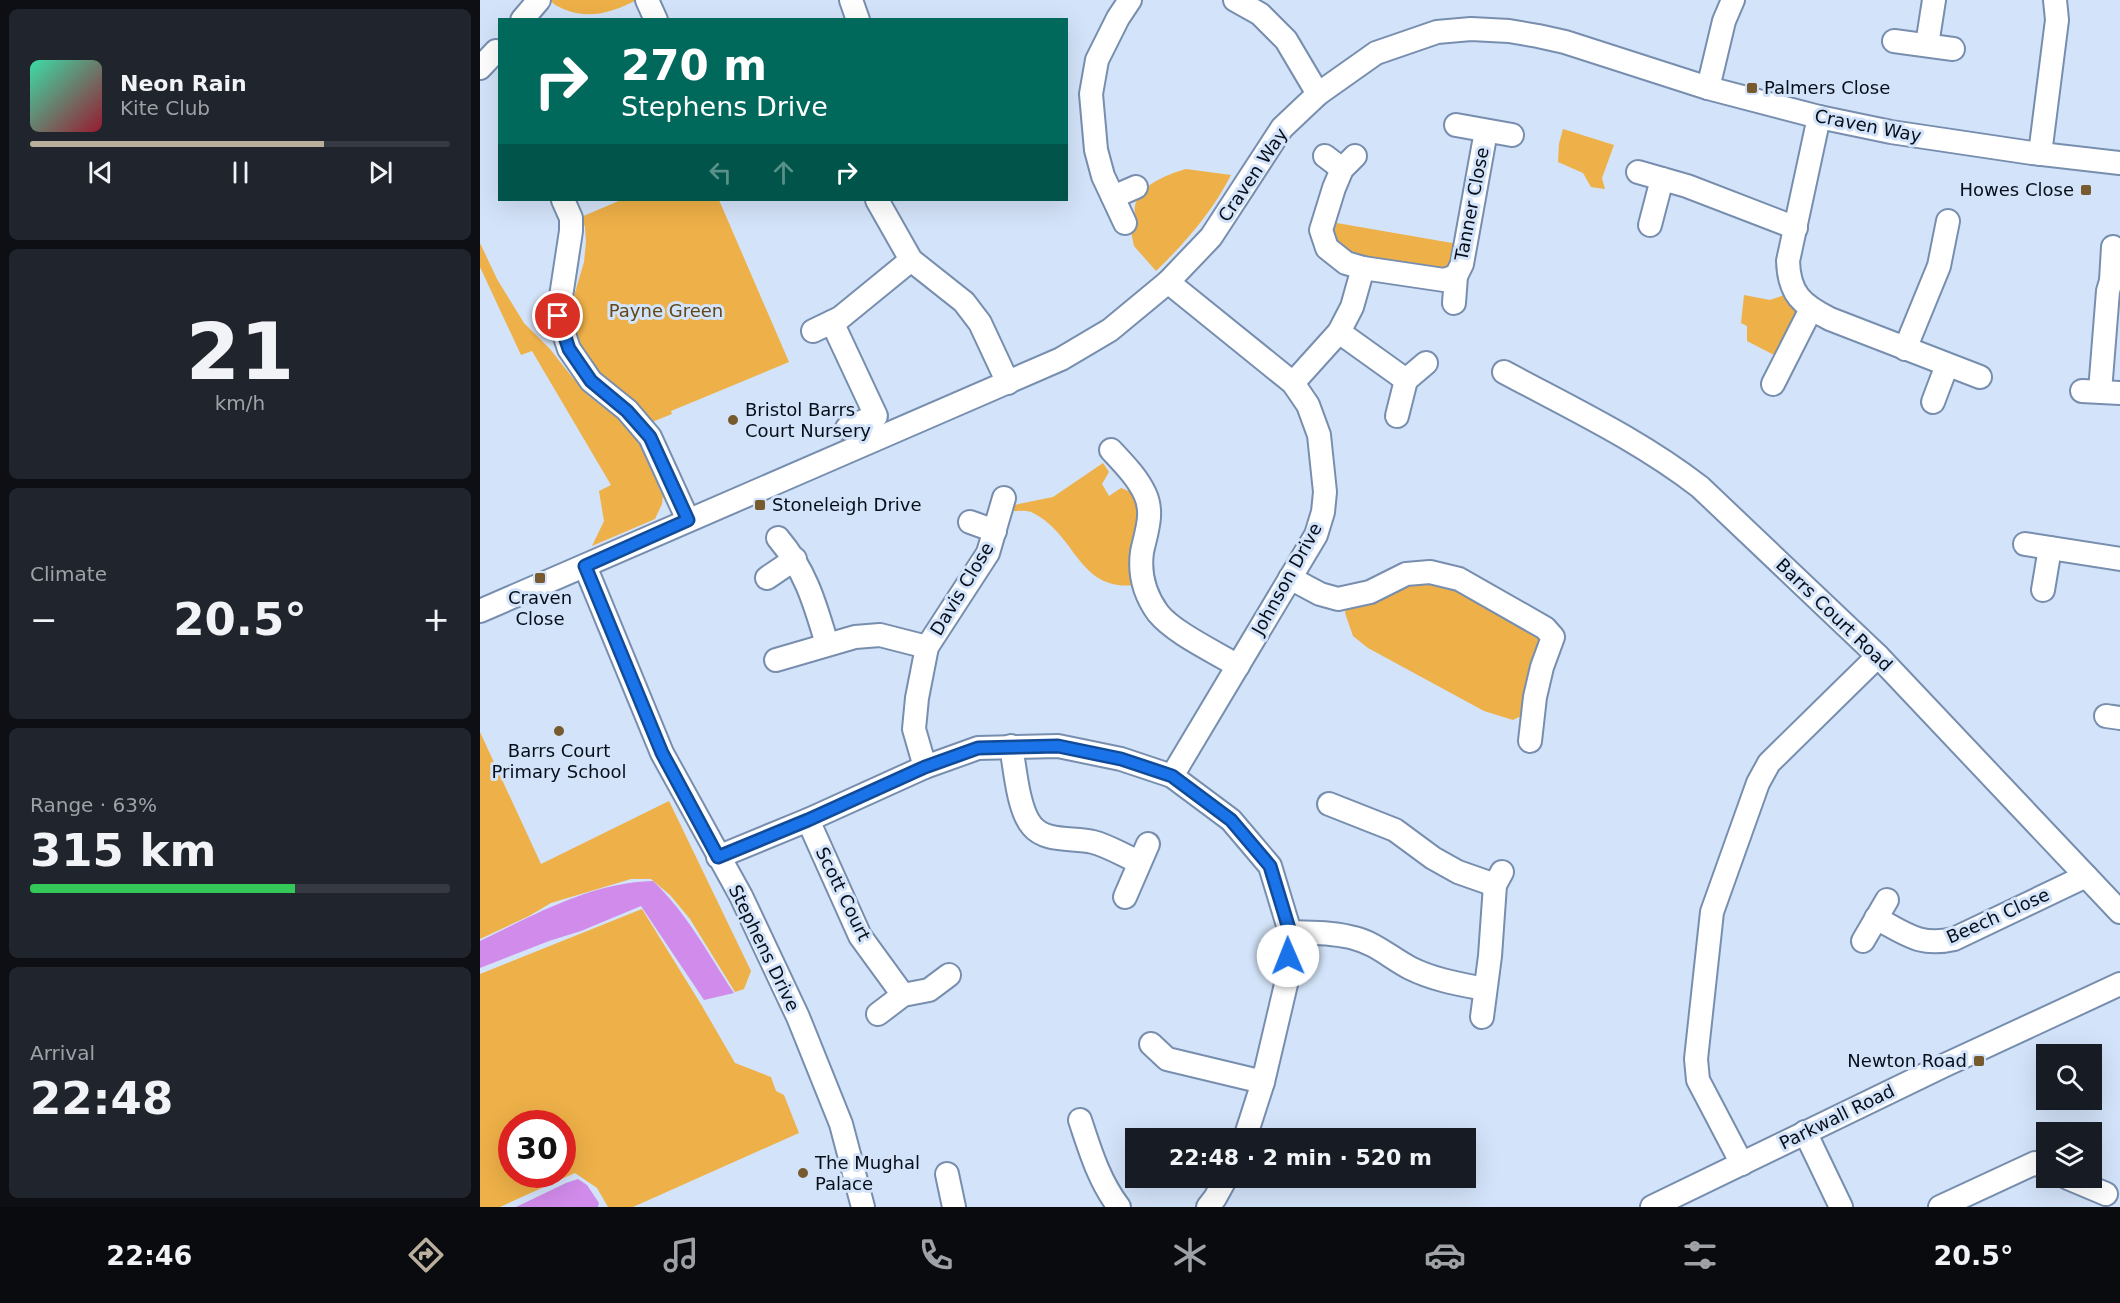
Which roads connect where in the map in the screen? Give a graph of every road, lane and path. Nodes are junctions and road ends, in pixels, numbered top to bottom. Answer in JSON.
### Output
{"nodes":[{"id":1,"x":539,"y":0,"type":"edge"},
{"id":2,"x":647,"y":0,"type":"edge"},
{"id":3,"x":851,"y":0,"type":"edge"},
{"id":4,"x":1130,"y":0,"type":"edge"},
{"id":5,"x":1235,"y":0,"type":"edge"},
{"id":6,"x":1733,"y":0,"type":"edge"},
{"id":7,"x":1934,"y":0,"type":"edge"},
{"id":8,"x":2055,"y":0,"type":"edge"},
{"id":9,"x":524,"y":18,"type":"edge"},
{"id":10,"x":655,"y":18,"type":"edge"},
{"id":11,"x":857,"y":18,"type":"edge"},
{"id":12,"x":1894,"y":40,"type":"dead end"},
{"id":13,"x":1928,"y":45,"type":"junction"},
{"id":14,"x":1953,"y":49,"type":"dead end"},
{"id":15,"x":498,"y":50,"type":"edge"},
{"id":16,"x":480,"y":68,"type":"edge"},
{"id":17,"x":1708,"y":88,"type":"junction"},
{"id":18,"x":1318,"y":94,"type":"junction"},
{"id":19,"x":1819,"y":117,"type":"junction"},
{"id":20,"x":1456,"y":125,"type":"dead end"},
{"id":21,"x":1486,"y":130,"type":"junction"},
{"id":22,"x":1512,"y":135,"type":"dead end"},
{"id":23,"x":2040,"y":154,"type":"junction"},
{"id":24,"x":1341,"y":160,"type":"dead end"},
{"id":25,"x":2120,"y":163,"type":"edge"},
{"id":26,"x":1638,"y":172,"type":"dead end"},
{"id":27,"x":1662,"y":179,"type":"junction"},
{"id":28,"x":1136,"y":187,"type":"dead end"},
{"id":29,"x":1113,"y":197,"type":"junction"},
{"id":30,"x":563,"y":201,"type":"edge"},
{"id":31,"x":878,"y":201,"type":"edge"},
{"id":32,"x":1948,"y":221,"type":"dead end"},
{"id":33,"x":1125,"y":223,"type":"dead end"},
{"id":34,"x":1650,"y":225,"type":"dead end"},
{"id":35,"x":1796,"y":228,"type":"junction"},
{"id":36,"x":2113,"y":247,"type":"dead end"},
{"id":37,"x":911,"y":260,"type":"junction"},
{"id":38,"x":1363,"y":268,"type":"junction"},
{"id":39,"x":1456,"y":276,"type":"junction"},
{"id":40,"x":2115,"y":278,"type":"edge"},
{"id":41,"x":1168,"y":282,"type":"junction"},
{"id":42,"x":1454,"y":303,"type":"dead end"},
{"id":43,"x":1810,"y":309,"type":"junction"},
{"id":44,"x":1339,"y":332,"type":"junction"},
{"id":45,"x":1905,"y":349,"type":"junction"},
{"id":46,"x":1426,"y":363,"type":"dead end"},
{"id":47,"x":1947,"y":364,"type":"junction"},
{"id":48,"x":1504,"y":372,"type":"dead end"},
{"id":49,"x":1980,"y":377,"type":"dead end"},
{"id":50,"x":1406,"y":380,"type":"junction"},
{"id":51,"x":1008,"y":383,"type":"junction"},
{"id":52,"x":1293,"y":384,"type":"junction"},
{"id":53,"x":1773,"y":384,"type":"dead end"},
{"id":54,"x":2101,"y":392,"type":"edge"},
{"id":55,"x":1933,"y":402,"type":"dead end"},
{"id":56,"x":1397,"y":416,"type":"dead end"},
{"id":57,"x":847,"y":428,"type":"dead end"},
{"id":58,"x":1111,"y":450,"type":"dead end"},
{"id":59,"x":1004,"y":498,"type":"dead end"},
{"id":60,"x":688,"y":520,"type":"junction"},
{"id":61,"x":970,"y":522,"type":"dead end"},
{"id":62,"x":995,"y":531,"type":"junction"},
{"id":63,"x":778,"y":538,"type":"dead end"},
{"id":64,"x":2025,"y":544,"type":"dead end"},
{"id":65,"x":2050,"y":548,"type":"junction"},
{"id":66,"x":795,"y":559,"type":"junction"},
{"id":67,"x":2120,"y":559,"type":"edge"},
{"id":68,"x":585,"y":566,"type":"junction"},
{"id":69,"x":767,"y":578,"type":"dead end"},
{"id":70,"x":1290,"y":578,"type":"junction"},
{"id":71,"x":2043,"y":590,"type":"dead end"},
{"id":72,"x":480,"y":611,"type":"edge"},
{"id":73,"x":827,"y":644,"type":"junction"},
{"id":74,"x":927,"y":647,"type":"junction"},
{"id":75,"x":1878,"y":656,"type":"junction"},
{"id":76,"x":776,"y":660,"type":"dead end"},
{"id":77,"x":1238,"y":666,"type":"junction"},
{"id":78,"x":1530,"y":741,"type":"dead end"},
{"id":79,"x":1011,"y":746,"type":"junction"},
{"id":80,"x":925,"y":767,"type":"junction"},
{"id":81,"x":1172,"y":776,"type":"junction"},
{"id":82,"x":1329,"y":804,"type":"dead end"},
{"id":83,"x":808,"y":820,"type":"junction"},
{"id":84,"x":718,"y":857,"type":"junction"},
{"id":85,"x":2086,"y":876,"type":"junction"},
{"id":86,"x":1125,"y":897,"type":"dead end"},
{"id":87,"x":2120,"y":912,"type":"edge"},
{"id":88,"x":1290,"y":932,"type":"junction"},
{"id":89,"x":1863,"y":942,"type":"dead end"},
{"id":90,"x":949,"y":975,"type":"dead end"},
{"id":91,"x":2120,"y":984,"type":"edge"},
{"id":92,"x":1485,"y":989,"type":"junction"},
{"id":93,"x":903,"y":995,"type":"junction"},
{"id":94,"x":878,"y":1014,"type":"dead end"},
{"id":95,"x":1482,"y":1017,"type":"dead end"},
{"id":96,"x":1151,"y":1044,"type":"dead end"},
{"id":97,"x":1263,"y":1082,"type":"junction"},
{"id":98,"x":1080,"y":1120,"type":"dead end"},
{"id":99,"x":1248,"y":1128,"type":"edge"},
{"id":100,"x":1804,"y":1132,"type":"junction"},
{"id":101,"x":2036,"y":1163,"type":"edge"},
{"id":102,"x":1742,"y":1164,"type":"junction"},
{"id":103,"x":947,"y":1174,"type":"dead end"},
{"id":104,"x":1223,"y":1188,"type":"edge"},
{"id":105,"x":2092,"y":1188,"type":"edge"},
{"id":106,"x":2106,"y":1194,"type":"dead end"},
{"id":107,"x":1217,"y":1204,"type":"edge"},
{"id":108,"x":863,"y":1207,"type":"edge"},
{"id":109,"x":954,"y":1207,"type":"edge"},
{"id":110,"x":1119,"y":1207,"type":"edge"},
{"id":111,"x":1652,"y":1207,"type":"edge"},
{"id":112,"x":1841,"y":1207,"type":"edge"},
{"id":113,"x":1940,"y":1207,"type":"edge"}],
"edges":[{"from":1,"to":9,"type":"street"},
{"from":2,"to":10,"type":"street"},
{"from":3,"to":11,"type":"street"},
{"from":4,"to":29,"type":"street"},
{"from":5,"to":18,"type":"street"},
{"from":6,"to":17,"type":"street"},
{"from":7,"to":13,"type":"street"},
{"from":8,"to":23,"type":"street"},
{"from":12,"to":13,"type":"street"},
{"from":13,"to":14,"type":"street"},
{"from":15,"to":16,"type":"street"},
{"from":17,"to":18,"type":"street","name":"Craven Way"},
{"from":17,"to":19,"type":"street","name":"Craven Way"},
{"from":18,"to":41,"type":"street","name":"Craven Way"},
{"from":19,"to":23,"type":"street","name":"Craven Way"},
{"from":19,"to":35,"type":"street"},
{"from":20,"to":21,"type":"street","name":"Tanner Close"},
{"from":21,"to":22,"type":"street","name":"Tanner Close"},
{"from":21,"to":39,"type":"street","name":"Tanner Close"},
{"from":23,"to":25,"type":"street","name":"Craven Way"},
{"from":24,"to":38,"type":"street","name":"Tanner Close"},
{"from":26,"to":27,"type":"street"},
{"from":27,"to":34,"type":"street"},
{"from":27,"to":35,"type":"street"},
{"from":28,"to":29,"type":"street"},
{"from":29,"to":33,"type":"street"},
{"from":30,"to":60,"type":"street"},
{"from":31,"to":37,"type":"street"},
{"from":32,"to":45,"type":"street"},
{"from":35,"to":43,"type":"street"},
{"from":36,"to":40,"type":"street"},
{"from":37,"to":51,"type":"street"},
{"from":37,"to":57,"type":"street"},
{"from":38,"to":39,"type":"street","name":"Tanner Close"},
{"from":38,"to":44,"type":"street"},
{"from":39,"to":42,"type":"street","name":"Tanner Close"},
{"from":40,"to":54,"type":"street"},
{"from":41,"to":51,"type":"street","name":"Craven Way"},
{"from":41,"to":52,"type":"street","name":"Johnson Drive"},
{"from":43,"to":45,"type":"street"},
{"from":43,"to":53,"type":"street"},
{"from":44,"to":50,"type":"street"},
{"from":44,"to":52,"type":"street"},
{"from":45,"to":47,"type":"street"},
{"from":46,"to":50,"type":"street"},
{"from":47,"to":49,"type":"street"},
{"from":47,"to":55,"type":"street"},
{"from":48,"to":75,"type":"street","name":"Barrs Court Road"},
{"from":50,"to":56,"type":"street"},
{"from":51,"to":60,"type":"street","name":"Craven Way"},
{"from":52,"to":70,"type":"street","name":"Johnson Drive"},
{"from":58,"to":77,"type":"street"},
{"from":59,"to":62,"type":"street","name":"Davis Close"},
{"from":60,"to":68,"type":"street","name":"Craven Way"},
{"from":61,"to":62,"type":"street","name":"Davis Close"},
{"from":62,"to":74,"type":"street","name":"Davis Close"},
{"from":63,"to":66,"type":"street"},
{"from":64,"to":65,"type":"street"},
{"from":65,"to":67,"type":"street"},
{"from":65,"to":71,"type":"street"},
{"from":66,"to":69,"type":"street"},
{"from":66,"to":73,"type":"street"},
{"from":68,"to":72,"type":"street","name":"Craven Way"},
{"from":68,"to":84,"type":"street","name":"Stephens Drive"},
{"from":70,"to":77,"type":"street","name":"Johnson Drive"},
{"from":70,"to":78,"type":"street"},
{"from":73,"to":74,"type":"street","name":"Davis Close"},
{"from":73,"to":76,"type":"street","name":"Davis Close"},
{"from":74,"to":80,"type":"street","name":"Davis Close"},
{"from":75,"to":85,"type":"street","name":"Barrs Court Road"},
{"from":75,"to":102,"type":"street"},
{"from":77,"to":81,"type":"street","name":"Johnson Drive"},
{"from":79,"to":80,"type":"street"},
{"from":79,"to":81,"type":"street"},
{"from":79,"to":86,"type":"street"},
{"from":80,"to":83,"type":"street"},
{"from":81,"to":88,"type":"street"},
{"from":82,"to":92,"type":"street"},
{"from":83,"to":84,"type":"street"},
{"from":83,"to":93,"type":"street","name":"Scott Court"},
{"from":84,"to":108,"type":"street","name":"Stephens Drive"},
{"from":85,"to":87,"type":"street","name":"Barrs Court Road"},
{"from":85,"to":89,"type":"street","name":"Beech Close"},
{"from":88,"to":92,"type":"street"},
{"from":88,"to":97,"type":"street"},
{"from":90,"to":93,"type":"street"},
{"from":91,"to":100,"type":"street","name":"Parkwall Road"},
{"from":92,"to":95,"type":"street"},
{"from":93,"to":94,"type":"street"},
{"from":96,"to":97,"type":"street"},
{"from":97,"to":99,"type":"street"},
{"from":98,"to":110,"type":"street"},
{"from":100,"to":102,"type":"street","name":"Parkwall Road"},
{"from":100,"to":112,"type":"street"},
{"from":101,"to":113,"type":"street"},
{"from":102,"to":111,"type":"street","name":"Parkwall Road"},
{"from":103,"to":109,"type":"street"},
{"from":104,"to":107,"type":"street"},
{"from":105,"to":106,"type":"street"}]}
